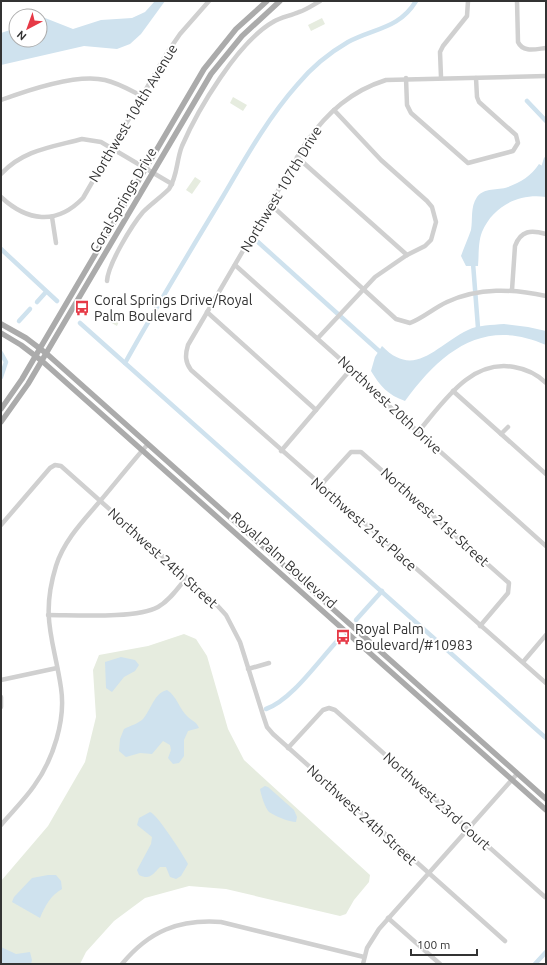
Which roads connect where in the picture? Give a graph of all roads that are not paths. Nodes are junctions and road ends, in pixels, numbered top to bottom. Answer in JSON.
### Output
{"nodes":[{"id":1,"x":209,"y":1,"type":"edge"},
{"id":2,"x":267,"y":1,"type":"edge"},
{"id":3,"x":280,"y":1,"type":"edge"},
{"id":4,"x":319,"y":1,"type":"edge"},
{"id":5,"x":468,"y":1,"type":"edge"},
{"id":6,"x":517,"y":1,"type":"edge"},
{"id":7,"x":546,"y":48,"type":"edge"},
{"id":8,"x":546,"y":76,"type":"edge"},
{"id":9,"x":406,"y":78,"type":"junction"},
{"id":10,"x":441,"y":78,"type":"junction"},
{"id":11,"x":476,"y":78,"type":"junction"},
{"id":12,"x":142,"y":96,"type":"junction"},
{"id":13,"x":1,"y":100,"type":"edge"},
{"id":14,"x":334,"y":110,"type":"junction"},
{"id":15,"x":111,"y":149,"type":"junction"},
{"id":16,"x":297,"y":157,"type":"junction"},
{"id":17,"x":145,"y":168,"type":"junction"},
{"id":18,"x":153,"y":173,"type":"junction"},
{"id":19,"x":1,"y":174,"type":"edge"},
{"id":20,"x":172,"y":184,"type":"junction"},
{"id":21,"x":1,"y":197,"type":"edge"},
{"id":22,"x":270,"y":204,"type":"junction"},
{"id":23,"x":52,"y":217,"type":"junction"},
{"id":24,"x":546,"y":234,"type":"edge"},
{"id":25,"x":56,"y":243,"type":"dead end"},
{"id":26,"x":407,"y":255,"type":"junction"},
{"id":27,"x":235,"y":265,"type":"junction"},
{"id":28,"x":107,"y":281,"type":"dead end"},
{"id":29,"x":363,"y":288,"type":"junction"},
{"id":30,"x":512,"y":290,"type":"junction"},
{"id":31,"x":546,"y":296,"type":"edge"},
{"id":32,"x":207,"y":312,"type":"junction"},
{"id":33,"x":1,"y":324,"type":"edge"},
{"id":34,"x":1,"y":333,"type":"edge"},
{"id":35,"x":318,"y":338,"type":"junction"},
{"id":36,"x":40,"y":348,"type":"junction"},
{"id":37,"x":47,"y":354,"type":"junction"},
{"id":38,"x":36,"y":355,"type":"junction"},
{"id":39,"x":42,"y":360,"type":"junction"},
{"id":40,"x":186,"y":360,"type":"joint"},
{"id":41,"x":351,"y":369,"type":"junction"},
{"id":42,"x":546,"y":383,"type":"edge"},
{"id":43,"x":453,"y":391,"type":"junction"},
{"id":44,"x":1,"y":409,"type":"edge"},
{"id":45,"x":316,"y":410,"type":"junction"},
{"id":46,"x":1,"y":422,"type":"edge"},
{"id":47,"x":508,"y":427,"type":"dead end"},
{"id":48,"x":418,"y":432,"type":"junction"},
{"id":49,"x":502,"y":434,"type":"junction"},
{"id":50,"x":148,"y":444,"type":"junction"},
{"id":51,"x":142,"y":450,"type":"junction"},
{"id":52,"x":281,"y":451,"type":"junction"},
{"id":53,"x":546,"y":474,"type":"edge"},
{"id":54,"x":321,"y":485,"type":"junction"},
{"id":55,"x":100,"y":501,"type":"junction"},
{"id":56,"x":1,"y":525,"type":"edge"},
{"id":57,"x":545,"y":544,"type":"edge"},
{"id":58,"x":186,"y":578,"type":"junction"},
{"id":59,"x":48,"y":615,"type":"junction"},
{"id":60,"x":480,"y":626,"type":"junction"},
{"id":61,"x":546,"y":635,"type":"edge"},
{"id":62,"x":523,"y":662,"type":"junction"},
{"id":63,"x":269,"y":663,"type":"dead end"},
{"id":64,"x":58,"y":668,"type":"junction"},
{"id":65,"x":248,"y":669,"type":"junction"},
{"id":66,"x":1,"y":680,"type":"edge"},
{"id":67,"x":546,"y":683,"type":"edge"},
{"id":68,"x":1,"y":697,"type":"edge"},
{"id":69,"x":1,"y":706,"type":"edge"},
{"id":70,"x":288,"y":748,"type":"junction"},
{"id":71,"x":517,"y":774,"type":"junction"},
{"id":72,"x":512,"y":780,"type":"junction"},
{"id":73,"x":546,"y":799,"type":"edge"},
{"id":74,"x":546,"y":810,"type":"edge"},
{"id":75,"x":1,"y":825,"type":"edge"},
{"id":76,"x":468,"y":829,"type":"junction"},
{"id":77,"x":428,"y":874,"type":"junction"},
{"id":78,"x":545,"y":897,"type":"dead end"},
{"id":79,"x":388,"y":918,"type":"junction"},
{"id":80,"x":505,"y":941,"type":"dead end"},
{"id":81,"x":364,"y":957,"type":"junction"},
{"id":82,"x":122,"y":964,"type":"edge"},
{"id":83,"x":363,"y":964,"type":"edge"},
{"id":84,"x":440,"y":964,"type":"edge"}],
"edges":[{"from":1,"to":12,"type":"street","name":"Northwest 104th Avenue"},
{"from":2,"to":17,"type":"main road","name":"Coral Springs Drive"},
{"from":3,"to":18,"type":"main road","name":"Coral Springs Drive"},
{"from":4,"to":20,"type":"street"},
{"from":5,"to":10,"type":"street"},
{"from":6,"to":7,"type":"street"},
{"from":8,"to":11,"type":"street","name":"Northwest 107th Drive"},
{"from":9,"to":10,"type":"street","name":"Northwest 107th Drive"},
{"from":9,"to":11,"type":"street"},
{"from":9,"to":14,"type":"street","name":"Northwest 107th Drive"},
{"from":10,"to":11,"type":"street","name":"Northwest 107th Drive"},
{"from":12,"to":13,"type":"street"},
{"from":12,"to":15,"type":"street","name":"Northwest 104th Avenue"},
{"from":14,"to":16,"type":"street","name":"Northwest 107th Drive"},
{"from":14,"to":26,"type":"street"},
{"from":15,"to":17,"type":"street"},
{"from":15,"to":19,"type":"street"},
{"from":15,"to":23,"type":"street","name":"Northwest 104th Avenue"},
{"from":16,"to":22,"type":"street","name":"Northwest 107th Drive"},
{"from":16,"to":26,"type":"street"},
{"from":17,"to":18,"type":"street"},
{"from":17,"to":36,"type":"main road","name":"Coral Springs Drive"},
{"from":18,"to":20,"type":"street"},
{"from":18,"to":37,"type":"main road","name":"Coral Springs Drive"},
{"from":20,"to":28,"type":"street"},
{"from":21,"to":23,"type":"street"},
{"from":22,"to":27,"type":"street","name":"Northwest 107th Drive"},
{"from":22,"to":29,"type":"street"},
{"from":23,"to":25,"type":"street"},
{"from":24,"to":30,"type":"street"},
{"from":26,"to":29,"type":"street"},
{"from":27,"to":32,"type":"street","name":"Northwest 107th Drive"},
{"from":27,"to":35,"type":"street","name":"Northwest 20th Drive"},
{"from":29,"to":30,"type":"street"},
{"from":29,"to":35,"type":"street"},
{"from":30,"to":31,"type":"street"},
{"from":32,"to":40,"type":"street","name":"Northwest 107th Drive"},
{"from":32,"to":45,"type":"street"},
{"from":33,"to":36,"type":"main road","name":"Royal Palm Boulevard"},
{"from":34,"to":38,"type":"main road","name":"Royal Palm Boulevard"},
{"from":35,"to":41,"type":"street","name":"Northwest 20th Drive"},
{"from":36,"to":37,"type":"main road","name":"Royal Palm Boulevard"},
{"from":36,"to":38,"type":"main road","name":"Coral Springs Drive"},
{"from":37,"to":39,"type":"main road","name":"Coral Springs Drive"},
{"from":37,"to":50,"type":"main road","name":"Royal Palm Boulevard"},
{"from":38,"to":39,"type":"main road","name":"Royal Palm Boulevard"},
{"from":38,"to":44,"type":"main road","name":"Coral Springs Drive"},
{"from":39,"to":46,"type":"main road","name":"Coral Springs Drive"},
{"from":39,"to":51,"type":"main road","name":"Royal Palm Boulevard"},
{"from":40,"to":52,"type":"street","name":"Northwest 21st Place"},
{"from":41,"to":45,"type":"street"},
{"from":41,"to":48,"type":"street","name":"Northwest 20th Drive"},
{"from":42,"to":43,"type":"street"},
{"from":43,"to":48,"type":"street"},
{"from":43,"to":49,"type":"street"},
{"from":45,"to":52,"type":"street"},
{"from":47,"to":49,"type":"street"},
{"from":48,"to":57,"type":"street","name":"Northwest 20th Drive"},
{"from":49,"to":53,"type":"street"},
{"from":50,"to":51,"type":"street"},
{"from":50,"to":71,"type":"main road","name":"Royal Palm Boulevard"},
{"from":51,"to":55,"type":"street"},
{"from":51,"to":72,"type":"main road","name":"Royal Palm Boulevard"},
{"from":52,"to":54,"type":"street","name":"Northwest 21st Place"},
{"from":54,"to":60,"type":"street","name":"Northwest 21st Place"},
{"from":54,"to":60,"type":"street","name":"Northwest 21st Street"},
{"from":55,"to":56,"type":"street","name":"Northwest 24th Street"},
{"from":55,"to":58,"type":"street","name":"Northwest 24th Street"},
{"from":55,"to":59,"type":"street"},
{"from":58,"to":59,"type":"street"},
{"from":58,"to":65,"type":"street","name":"Northwest 24th Street"},
{"from":59,"to":64,"type":"street"},
{"from":60,"to":62,"type":"street","name":"Northwest 21st Place"},
{"from":61,"to":62,"type":"street"},
{"from":62,"to":67,"type":"street","name":"Northwest 21st Place"},
{"from":63,"to":65,"type":"street"},
{"from":64,"to":66,"type":"street"},
{"from":64,"to":75,"type":"street"},
{"from":65,"to":70,"type":"street","name":"Northwest 24th Street"},
{"from":68,"to":69,"type":"street"},
{"from":70,"to":76,"type":"street","name":"Northwest 23rd Court"},
{"from":70,"to":77,"type":"street","name":"Northwest 24th Street"},
{"from":71,"to":72,"type":"street"},
{"from":71,"to":73,"type":"main road","name":"Royal Palm Boulevard"},
{"from":72,"to":74,"type":"main road","name":"Royal Palm Boulevard"},
{"from":72,"to":76,"type":"street"},
{"from":76,"to":77,"type":"street"},
{"from":76,"to":78,"type":"street","name":"Northwest 23rd Court"},
{"from":77,"to":79,"type":"street"},
{"from":77,"to":80,"type":"street","name":"Northwest 24th Street"},
{"from":79,"to":81,"type":"street"},
{"from":79,"to":84,"type":"street"},
{"from":81,"to":82,"type":"street"},
{"from":81,"to":83,"type":"street"}]}
